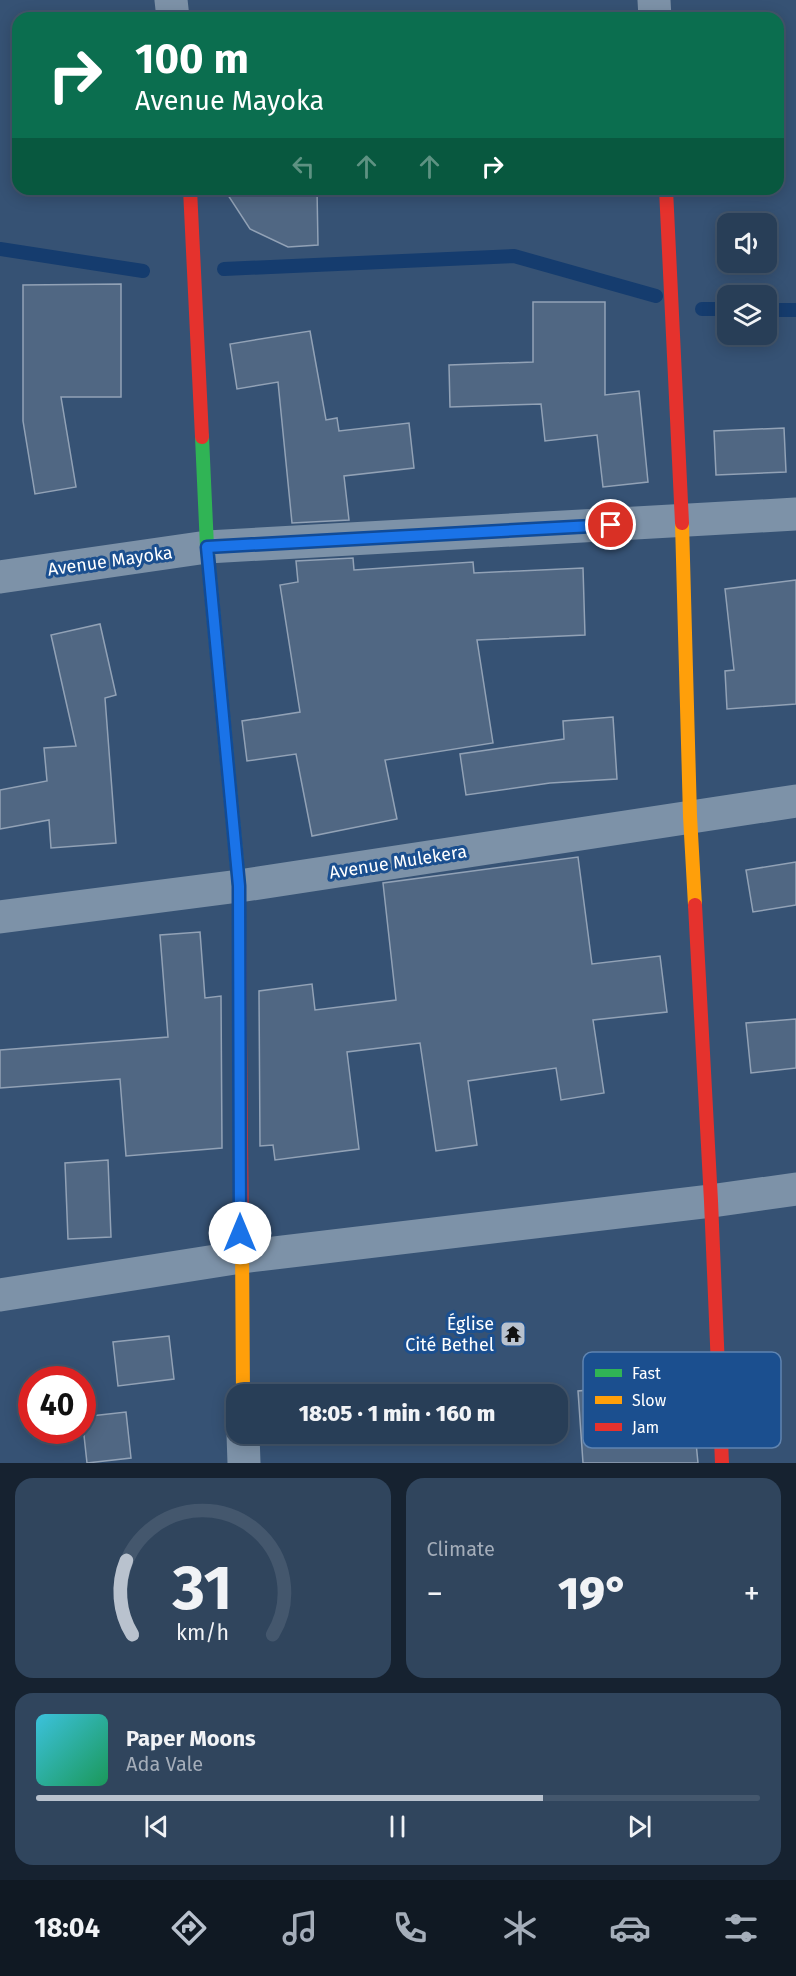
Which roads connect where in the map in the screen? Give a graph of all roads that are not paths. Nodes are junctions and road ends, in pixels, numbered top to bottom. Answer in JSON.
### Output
{"nodes":[{"id":1,"x":190,"y":195,"type":"edge"},
{"id":2,"x":666,"y":195,"type":"edge"},
{"id":3,"x":796,"y":514,"type":"edge"},
{"id":4,"x":682,"y":520,"type":"junction"},
{"id":5,"x":207,"y":547,"type":"junction"},
{"id":6,"x":0,"y":577,"type":"edge"},
{"id":7,"x":796,"y":801,"type":"edge"},
{"id":8,"x":690,"y":816,"type":"junction"},
{"id":9,"x":239,"y":886,"type":"junction"},
{"id":10,"x":0,"y":917,"type":"edge"},
{"id":11,"x":796,"y":1189,"type":"edge"},
{"id":12,"x":711,"y":1201,"type":"junction"},
{"id":13,"x":241,"y":1257,"type":"junction"},
{"id":14,"x":0,"y":1295,"type":"edge"},
{"id":15,"x":717,"y":1352,"type":"edge"},
{"id":16,"x":243,"y":1384,"type":"edge"},
{"id":17,"x":243,"y":1444,"type":"edge"},
{"id":18,"x":721,"y":1448,"type":"edge"},
{"id":19,"x":244,"y":1463,"type":"edge"},
{"id":20,"x":722,"y":1463,"type":"edge"}],
"edges":[{"from":1,"to":5,"type":"street"},
{"from":2,"to":4,"type":"street"},
{"from":3,"to":4,"type":"street","name":"Avenue Mayoka"},
{"from":4,"to":5,"type":"street","name":"Avenue Mayoka"},
{"from":4,"to":8,"type":"street"},
{"from":5,"to":6,"type":"street","name":"Avenue Mayoka"},
{"from":5,"to":9,"type":"street"},
{"from":7,"to":8,"type":"street","name":"Avenue Mulekera"},
{"from":8,"to":9,"type":"street","name":"Avenue Mulekera"},
{"from":8,"to":12,"type":"street"},
{"from":9,"to":10,"type":"street","name":"Avenue Mulekera"},
{"from":9,"to":13,"type":"street"},
{"from":11,"to":12,"type":"street"},
{"from":12,"to":13,"type":"street"},
{"from":12,"to":15,"type":"street"},
{"from":13,"to":14,"type":"street"},
{"from":13,"to":16,"type":"street"},
{"from":17,"to":19,"type":"street"},
{"from":18,"to":20,"type":"street"}]}
